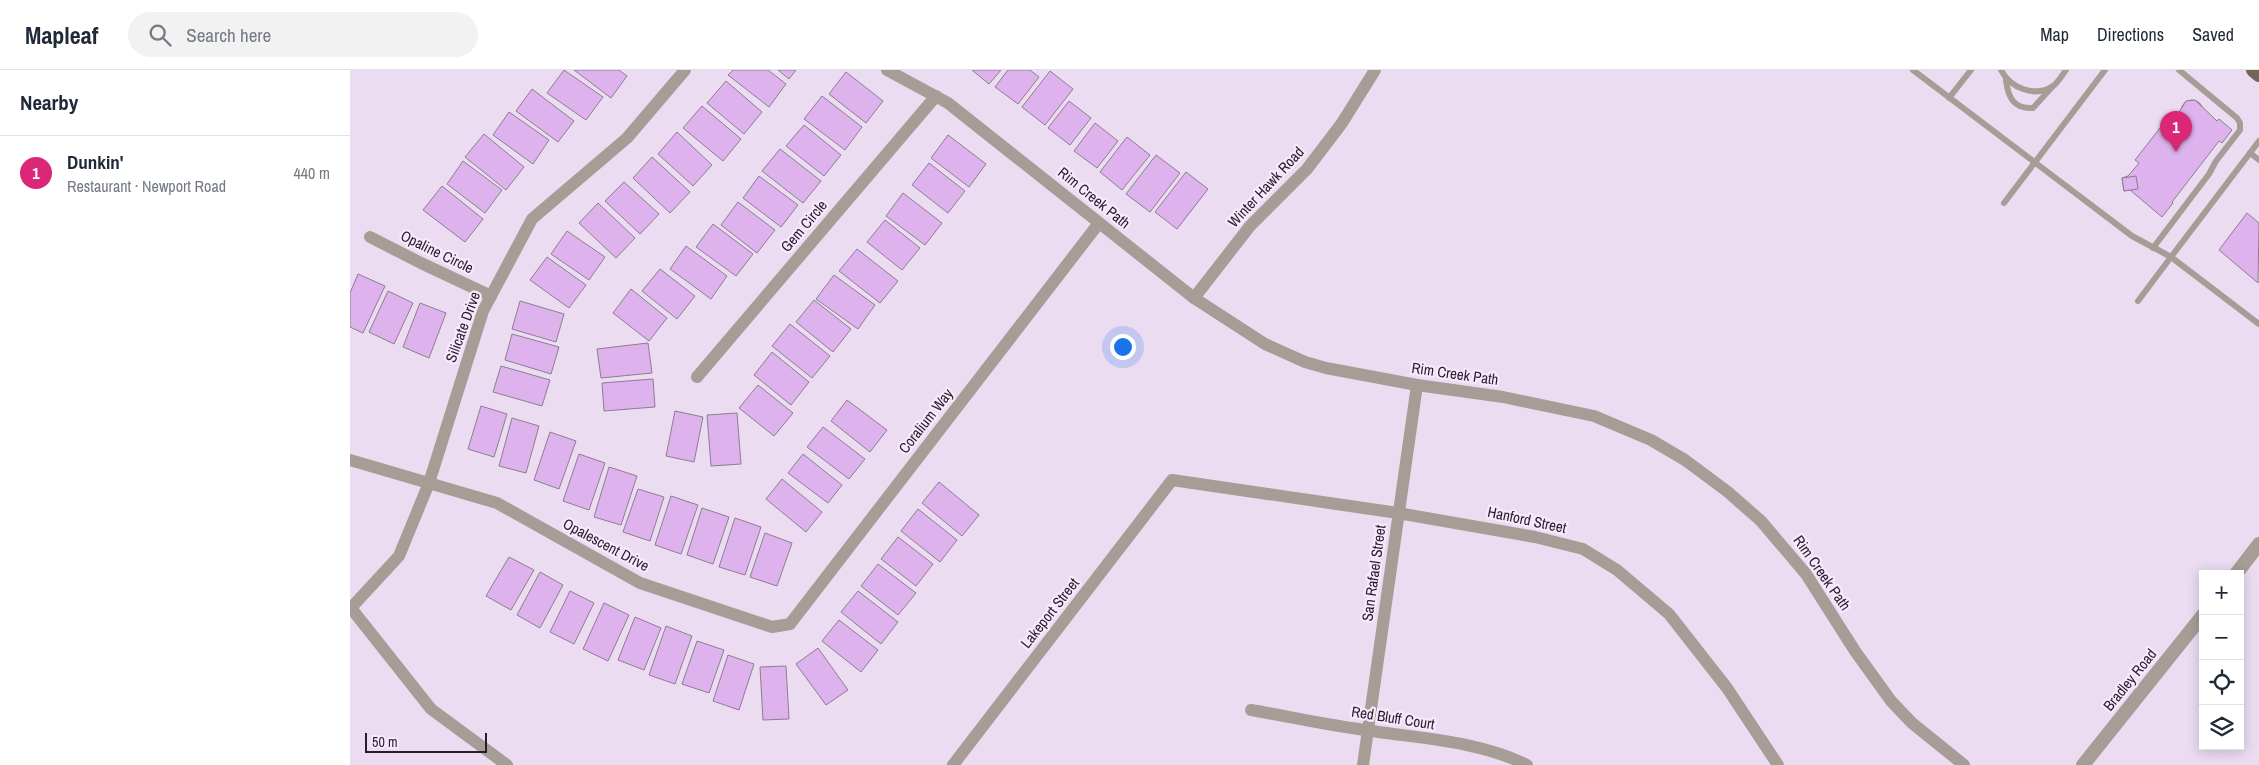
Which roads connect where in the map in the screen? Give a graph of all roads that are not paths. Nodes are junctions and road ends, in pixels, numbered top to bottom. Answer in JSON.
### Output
{"nodes":[{"id":1,"x":685,"y":70,"type":"edge"},
{"id":2,"x":888,"y":70,"type":"edge"},
{"id":3,"x":1376,"y":70,"type":"edge"},
{"id":4,"x":1913,"y":70,"type":"edge"},
{"id":5,"x":1971,"y":70,"type":"edge"},
{"id":6,"x":2001,"y":70,"type":"edge"},
{"id":7,"x":2066,"y":70,"type":"edge"},
{"id":8,"x":2105,"y":70,"type":"edge"},
{"id":9,"x":2179,"y":70,"type":"edge"},
{"id":10,"x":2252,"y":70,"type":"edge"},
{"id":11,"x":2259,"y":75,"type":"edge"},
{"id":12,"x":2006,"y":80,"type":"junction"},
{"id":13,"x":2054,"y":86,"type":"junction"},
{"id":14,"x":936,"y":96,"type":"junction"},
{"id":15,"x":1949,"y":98,"type":"junction"},
{"id":16,"x":2259,"y":141,"type":"edge"},
{"id":17,"x":2250,"y":153,"type":"junction"},
{"id":18,"x":2259,"y":160,"type":"edge"},
{"id":19,"x":2035,"y":162,"type":"junction"},
{"id":20,"x":2004,"y":203,"type":"dead end"},
{"id":21,"x":1100,"y":223,"type":"junction"},
{"id":22,"x":370,"y":237,"type":"dead end"},
{"id":23,"x":2153,"y":248,"type":"junction"},
{"id":24,"x":2171,"y":257,"type":"junction"},
{"id":25,"x":491,"y":296,"type":"junction"},
{"id":26,"x":1194,"y":298,"type":"junction"},
{"id":27,"x":2138,"y":301,"type":"dead end"},
{"id":28,"x":2259,"y":324,"type":"edge"},
{"id":29,"x":697,"y":377,"type":"dead end"},
{"id":30,"x":1417,"y":385,"type":"junction"},
{"id":31,"x":350,"y":460,"type":"edge"},
{"id":32,"x":1172,"y":480,"type":"joint"},
{"id":33,"x":429,"y":483,"type":"junction"},
{"id":34,"x":1398,"y":513,"type":"junction"},
{"id":35,"x":2259,"y":544,"type":"edge"},
{"id":36,"x":2239,"y":570,"type":"edge"},
{"id":37,"x":350,"y":608,"type":"edge"},
{"id":38,"x":2199,"y":620,"type":"edge"},
{"id":39,"x":772,"y":627,"type":"joint"},
{"id":40,"x":1252,"y":710,"type":"dead end"},
{"id":41,"x":1368,"y":731,"type":"junction"},
{"id":42,"x":507,"y":765,"type":"edge"},
{"id":43,"x":953,"y":765,"type":"edge"},
{"id":44,"x":1363,"y":765,"type":"edge"},
{"id":45,"x":1527,"y":765,"type":"edge"},
{"id":46,"x":1778,"y":765,"type":"edge"},
{"id":47,"x":1964,"y":765,"type":"edge"},
{"id":48,"x":2082,"y":765,"type":"edge"}],
"edges":[{"from":1,"to":25,"type":"street","name":"Silicate Drive"},
{"from":2,"to":14,"type":"street","name":"Rim Creek Path"},
{"from":3,"to":26,"type":"street","name":"Winter Hawk Road"},
{"from":4,"to":15,"type":"lane"},
{"from":5,"to":15,"type":"lane"},
{"from":6,"to":12,"type":"lane"},
{"from":7,"to":13,"type":"lane"},
{"from":8,"to":19,"type":"lane"},
{"from":9,"to":23,"type":"lane"},
{"from":10,"to":11,"type":"main road"},
{"from":12,"to":13,"type":"lane"},
{"from":12,"to":13,"type":"lane"},
{"from":14,"to":21,"type":"street","name":"Rim Creek Path"},
{"from":14,"to":29,"type":"street","name":"Gem Circle"},
{"from":15,"to":19,"type":"lane"},
{"from":16,"to":17,"type":"lane"},
{"from":17,"to":18,"type":"lane"},
{"from":17,"to":24,"type":"lane"},
{"from":19,"to":20,"type":"lane"},
{"from":19,"to":23,"type":"lane"},
{"from":21,"to":26,"type":"street","name":"Rim Creek Path"},
{"from":21,"to":39,"type":"street","name":"Coralium Way"},
{"from":22,"to":25,"type":"street","name":"Opaline Circle"},
{"from":23,"to":24,"type":"lane"},
{"from":24,"to":27,"type":"lane"},
{"from":24,"to":28,"type":"lane"},
{"from":25,"to":33,"type":"street","name":"Silicate Drive"},
{"from":26,"to":30,"type":"street","name":"Rim Creek Path"},
{"from":30,"to":34,"type":"street","name":"San Rafael Street"},
{"from":30,"to":47,"type":"street","name":"Rim Creek Path"},
{"from":31,"to":33,"type":"street","name":"Opalescent Drive"},
{"from":32,"to":34,"type":"street","name":"Hanford Street"},
{"from":32,"to":43,"type":"street","name":"Lakeport Street"},
{"from":33,"to":37,"type":"street","name":"Silicate Drive"},
{"from":33,"to":39,"type":"street","name":"Opalescent Drive"},
{"from":34,"to":41,"type":"street","name":"San Rafael Street"},
{"from":34,"to":46,"type":"street","name":"Hanford Street"},
{"from":35,"to":36,"type":"street"},
{"from":37,"to":42,"type":"street"},
{"from":38,"to":48,"type":"street","name":"Bradley Road"},
{"from":40,"to":41,"type":"street","name":"Red Bluff Court"},
{"from":41,"to":44,"type":"street","name":"San Rafael Street"},
{"from":41,"to":45,"type":"street","name":"Red Bluff Court"}]}
